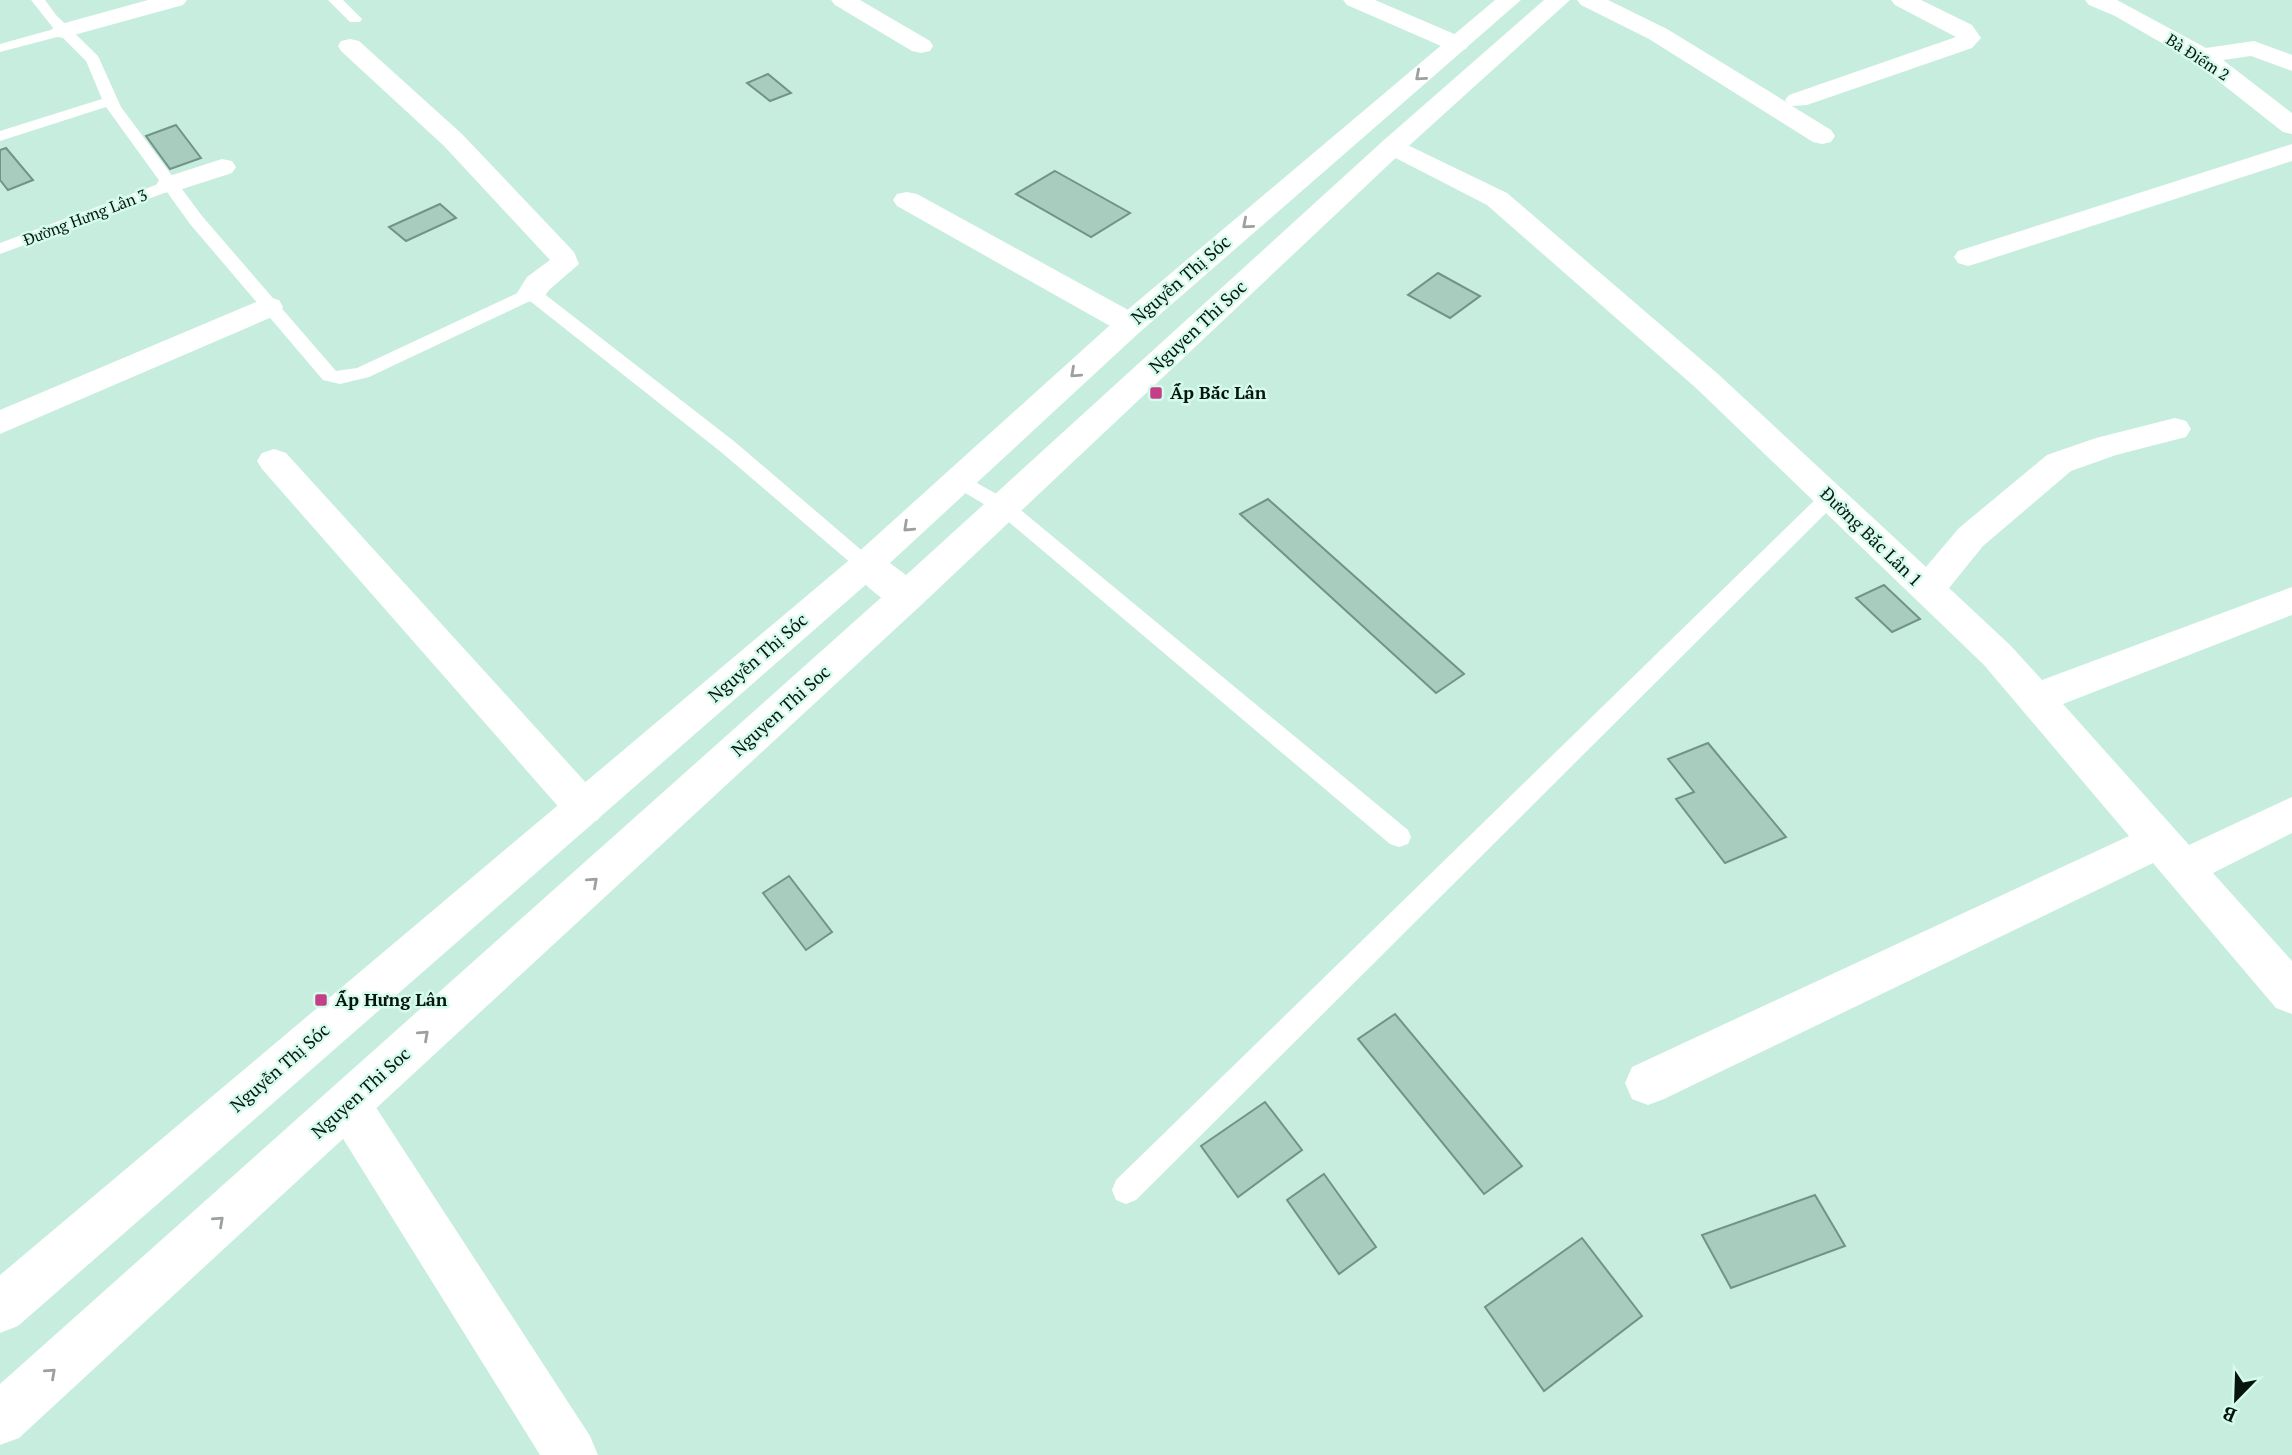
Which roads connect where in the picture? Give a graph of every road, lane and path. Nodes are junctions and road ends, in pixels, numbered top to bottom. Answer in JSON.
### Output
{"nodes":[{"id":1,"x":38,"y":0,"type":"edge"},
{"id":2,"x":175,"y":0,"type":"edge"},
{"id":3,"x":335,"y":0,"type":"edge"},
{"id":4,"x":843,"y":0,"type":"edge"},
{"id":5,"x":1355,"y":0,"type":"edge"},
{"id":6,"x":1509,"y":0,"type":"edge"},
{"id":7,"x":1558,"y":0,"type":"edge"},
{"id":8,"x":1590,"y":0,"type":"edge"},
{"id":9,"x":1903,"y":0,"type":"edge"},
{"id":10,"x":2097,"y":0,"type":"edge"},
{"id":11,"x":355,"y":19,"type":"dead end"},
{"id":12,"x":63,"y":31,"type":"junction"},
{"id":13,"x":1457,"y":44,"type":"junction"},
{"id":14,"x":350,"y":46,"type":"dead end"},
{"id":15,"x":921,"y":46,"type":"dead end"},
{"id":16,"x":0,"y":48,"type":"edge"},
{"id":17,"x":2202,"y":56,"type":"junction"},
{"id":18,"x":2292,"y":64,"type":"edge"},
{"id":19,"x":1798,"y":100,"type":"dead end"},
{"id":20,"x":111,"y":102,"type":"junction"},
{"id":21,"x":2292,"y":126,"type":"edge"},
{"id":22,"x":0,"y":136,"type":"edge"},
{"id":23,"x":1822,"y":136,"type":"dead end"},
{"id":24,"x":1393,"y":146,"type":"junction"},
{"id":25,"x":2292,"y":152,"type":"edge"},
{"id":26,"x":222,"y":167,"type":"dead end"},
{"id":27,"x":170,"y":185,"type":"junction"},
{"id":28,"x":907,"y":200,"type":"dead end"},
{"id":29,"x":0,"y":249,"type":"edge"},
{"id":30,"x":1968,"y":257,"type":"dead end"},
{"id":31,"x":532,"y":293,"type":"junction"},
{"id":32,"x":268,"y":307,"type":"junction"},
{"id":33,"x":1130,"y":324,"type":"junction"},
{"id":34,"x":0,"y":423,"type":"edge"},
{"id":35,"x":2175,"y":429,"type":"dead end"},
{"id":36,"x":274,"y":461,"type":"dead end"},
{"id":37,"x":959,"y":480,"type":"junction"},
{"id":38,"x":1830,"y":497,"type":"junction"},
{"id":39,"x":1004,"y":507,"type":"junction"},
{"id":40,"x":866,"y":565,"type":"junction"},
{"id":41,"x":1928,"y":590,"type":"junction"},
{"id":42,"x":906,"y":597,"type":"junction"},
{"id":43,"x":2292,"y":601,"type":"edge"},
{"id":44,"x":2034,"y":699,"type":"junction"},
{"id":45,"x":584,"y":808,"type":"junction"},
{"id":46,"x":2292,"y":814,"type":"edge"},
{"id":47,"x":1399,"y":837,"type":"dead end"},
{"id":48,"x":2171,"y":855,"type":"junction"},
{"id":49,"x":2292,"y":993,"type":"edge"},
{"id":50,"x":1648,"y":1083,"type":"dead end"},
{"id":51,"x":348,"y":1105,"type":"junction"},
{"id":52,"x":1126,"y":1190,"type":"dead end"},
{"id":53,"x":0,"y":1308,"type":"edge"},
{"id":54,"x":0,"y":1419,"type":"edge"},
{"id":55,"x":570,"y":1455,"type":"edge"}],
"edges":[{"from":1,"to":12,"type":"lane"},
{"from":2,"to":12,"type":"street"},
{"from":3,"to":11,"type":"lane"},
{"from":4,"to":15,"type":"street"},
{"from":5,"to":13,"type":"street"},
{"from":6,"to":13,"type":"street","name":"Nguyễn Thị Sóc"},
{"from":7,"to":24,"type":"street","name":"Nguyen Thi Soc"},
{"from":8,"to":23,"type":"street"},
{"from":9,"to":19,"type":"street"},
{"from":10,"to":17,"type":"street","name":"Bà Điểm 2"},
{"from":12,"to":16,"type":"lane"},
{"from":12,"to":20,"type":"lane"},
{"from":13,"to":33,"type":"street","name":"Nguyễn Thị Sóc","one_way":true},
{"from":14,"to":31,"type":"street"},
{"from":17,"to":18,"type":"street"},
{"from":17,"to":21,"type":"street","name":"Bà Điểm 2"},
{"from":20,"to":22,"type":"lane"},
{"from":20,"to":27,"type":"lane"},
{"from":24,"to":38,"type":"street","name":"Đường Bắc Lân 1"},
{"from":24,"to":39,"type":"street","name":"Nguyen Thi Soc"},
{"from":25,"to":30,"type":"street"},
{"from":26,"to":27,"type":"street"},
{"from":27,"to":29,"type":"lane","name":"Đường Hưng Lân 3"},
{"from":27,"to":32,"type":"lane"},
{"from":28,"to":33,"type":"street"},
{"from":31,"to":32,"type":"lane"},
{"from":31,"to":40,"type":"lane"},
{"from":32,"to":34,"type":"street"},
{"from":33,"to":37,"type":"street","name":"Nguyễn Thị Sóc","one_way":true},
{"from":35,"to":41,"type":"street"},
{"from":36,"to":45,"type":"street"},
{"from":37,"to":39,"type":"lane"},
{"from":37,"to":40,"type":"street","name":"Nguyễn Thị Sóc","one_way":true},
{"from":38,"to":41,"type":"street","name":"Đường Bắc Lân 1"},
{"from":38,"to":52,"type":"lane"},
{"from":39,"to":42,"type":"street","name":"Nguyen Thi Soc"},
{"from":39,"to":47,"type":"lane"},
{"from":40,"to":42,"type":"street"},
{"from":40,"to":45,"type":"street","name":"Nguyễn Thị Sóc"},
{"from":41,"to":44,"type":"street","name":"Đường Bắc Lân 1"},
{"from":51,"to":42,"type":"street","name":"Nguyen Thi Soc","one_way":true},
{"from":43,"to":44,"type":"street"},
{"from":44,"to":48,"type":"street","name":"Đường Bắc Lân 1"},
{"from":45,"to":53,"type":"street","name":"Nguyễn Thị Sóc"},
{"from":46,"to":48,"type":"street"},
{"from":48,"to":49,"type":"street","name":"Đường Bắc Lân 1"},
{"from":48,"to":50,"type":"street"},
{"from":54,"to":51,"type":"street","name":"Nguyen Thi Soc","one_way":true},
{"from":51,"to":55,"type":"street"}]}
